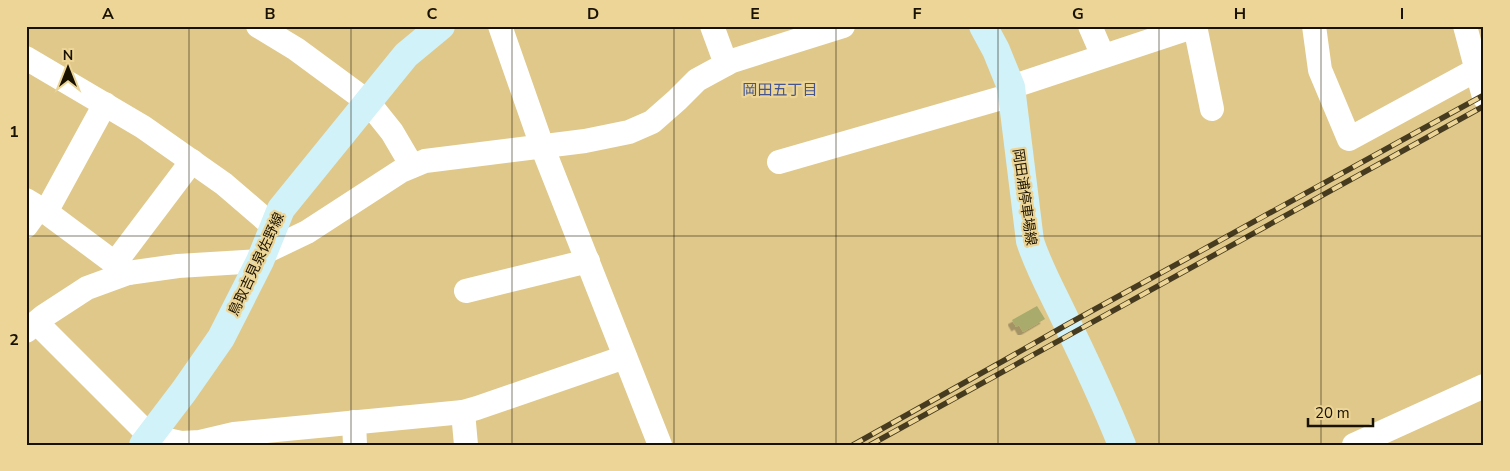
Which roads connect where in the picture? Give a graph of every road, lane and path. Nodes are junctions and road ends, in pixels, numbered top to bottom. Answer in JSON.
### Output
{"nodes":[{"id":1,"x":258,"y":26,"type":"edge"},
{"id":2,"x":441,"y":26,"type":"edge"},
{"id":3,"x":500,"y":26,"type":"edge"},
{"id":4,"x":712,"y":26,"type":"edge"},
{"id":5,"x":983,"y":26,"type":"edge"},
{"id":6,"x":1090,"y":26,"type":"edge"},
{"id":7,"x":1195,"y":26,"type":"edge"},
{"id":8,"x":1314,"y":26,"type":"edge"},
{"id":9,"x":1465,"y":26,"type":"edge"},
{"id":10,"x":840,"y":27,"type":"edge"},
{"id":11,"x":1103,"y":56,"type":"junction"},
{"id":12,"x":26,"y":58,"type":"edge"},
{"id":13,"x":726,"y":64,"type":"junction"},
{"id":14,"x":1476,"y":70,"type":"junction"},
{"id":15,"x":1012,"y":91,"type":"junction"},
{"id":16,"x":1484,"y":98,"type":"edge"},
{"id":17,"x":368,"y":102,"type":"junction"},
{"id":18,"x":105,"y":104,"type":"junction"},
{"id":19,"x":1212,"y":110,"type":"dead end"},
{"id":20,"x":542,"y":146,"type":"junction"},
{"id":21,"x":192,"y":161,"type":"junction"},
{"id":22,"x":779,"y":162,"type":"dead end"},
{"id":23,"x":412,"y":166,"type":"junction"},
{"id":24,"x":34,"y":212,"type":"edge"},
{"id":25,"x":274,"y":227,"type":"junction"},
{"id":26,"x":262,"y":257,"type":"junction"},
{"id":27,"x":588,"y":261,"type":"junction"},
{"id":28,"x":122,"y":268,"type":"junction"},
{"id":29,"x":466,"y":291,"type":"dead end"},
{"id":30,"x":33,"y":319,"type":"edge"},
{"id":31,"x":626,"y":356,"type":"junction"},
{"id":32,"x":1484,"y":386,"type":"edge"},
{"id":33,"x":463,"y":412,"type":"junction"},
{"id":34,"x":354,"y":433,"type":"edge"},
{"id":35,"x":146,"y":440,"type":"edge"},
{"id":36,"x":466,"y":445,"type":"edge"},
{"id":37,"x":660,"y":445,"type":"edge"},
{"id":38,"x":1122,"y":445,"type":"edge"},
{"id":39,"x":1354,"y":445,"type":"edge"}],
"edges":[{"from":1,"to":17,"type":"street"},
{"from":2,"to":17,"type":"main road","name":"鳥取吉見泉佐野線"},
{"from":3,"to":20,"type":"street"},
{"from":4,"to":13,"type":"street"},
{"from":5,"to":15,"type":"main road","name":"岡田浦停車場線"},
{"from":6,"to":11,"type":"street"},
{"from":7,"to":11,"type":"street"},
{"from":7,"to":19,"type":"street"},
{"from":8,"to":14,"type":"street"},
{"from":9,"to":14,"type":"street"},
{"from":10,"to":13,"type":"street"},
{"from":11,"to":15,"type":"street"},
{"from":12,"to":18,"type":"street"},
{"from":13,"to":20,"type":"street"},
{"from":14,"to":16,"type":"street"},
{"from":15,"to":22,"type":"street"},
{"from":15,"to":38,"type":"main road","name":"岡田浦停車場線"},
{"from":17,"to":23,"type":"street"},
{"from":17,"to":25,"type":"main road","name":"鳥取吉見泉佐野線"},
{"from":18,"to":21,"type":"street"},
{"from":18,"to":24,"type":"street"},
{"from":20,"to":23,"type":"street"},
{"from":20,"to":27,"type":"street"},
{"from":21,"to":25,"type":"street"},
{"from":21,"to":28,"type":"street"},
{"from":23,"to":26,"type":"street"},
{"from":24,"to":28,"type":"street"},
{"from":25,"to":26,"type":"main road","name":"鳥取吉見泉佐野線"},
{"from":26,"to":28,"type":"street"},
{"from":26,"to":35,"type":"main road","name":"鳥取吉見泉佐野線"},
{"from":27,"to":29,"type":"street"},
{"from":27,"to":31,"type":"street"},
{"from":28,"to":30,"type":"street"},
{"from":30,"to":35,"type":"street"},
{"from":31,"to":33,"type":"street"},
{"from":31,"to":37,"type":"street"},
{"from":32,"to":39,"type":"street"},
{"from":33,"to":34,"type":"street"},
{"from":33,"to":36,"type":"street"},
{"from":34,"to":35,"type":"street"}]}
